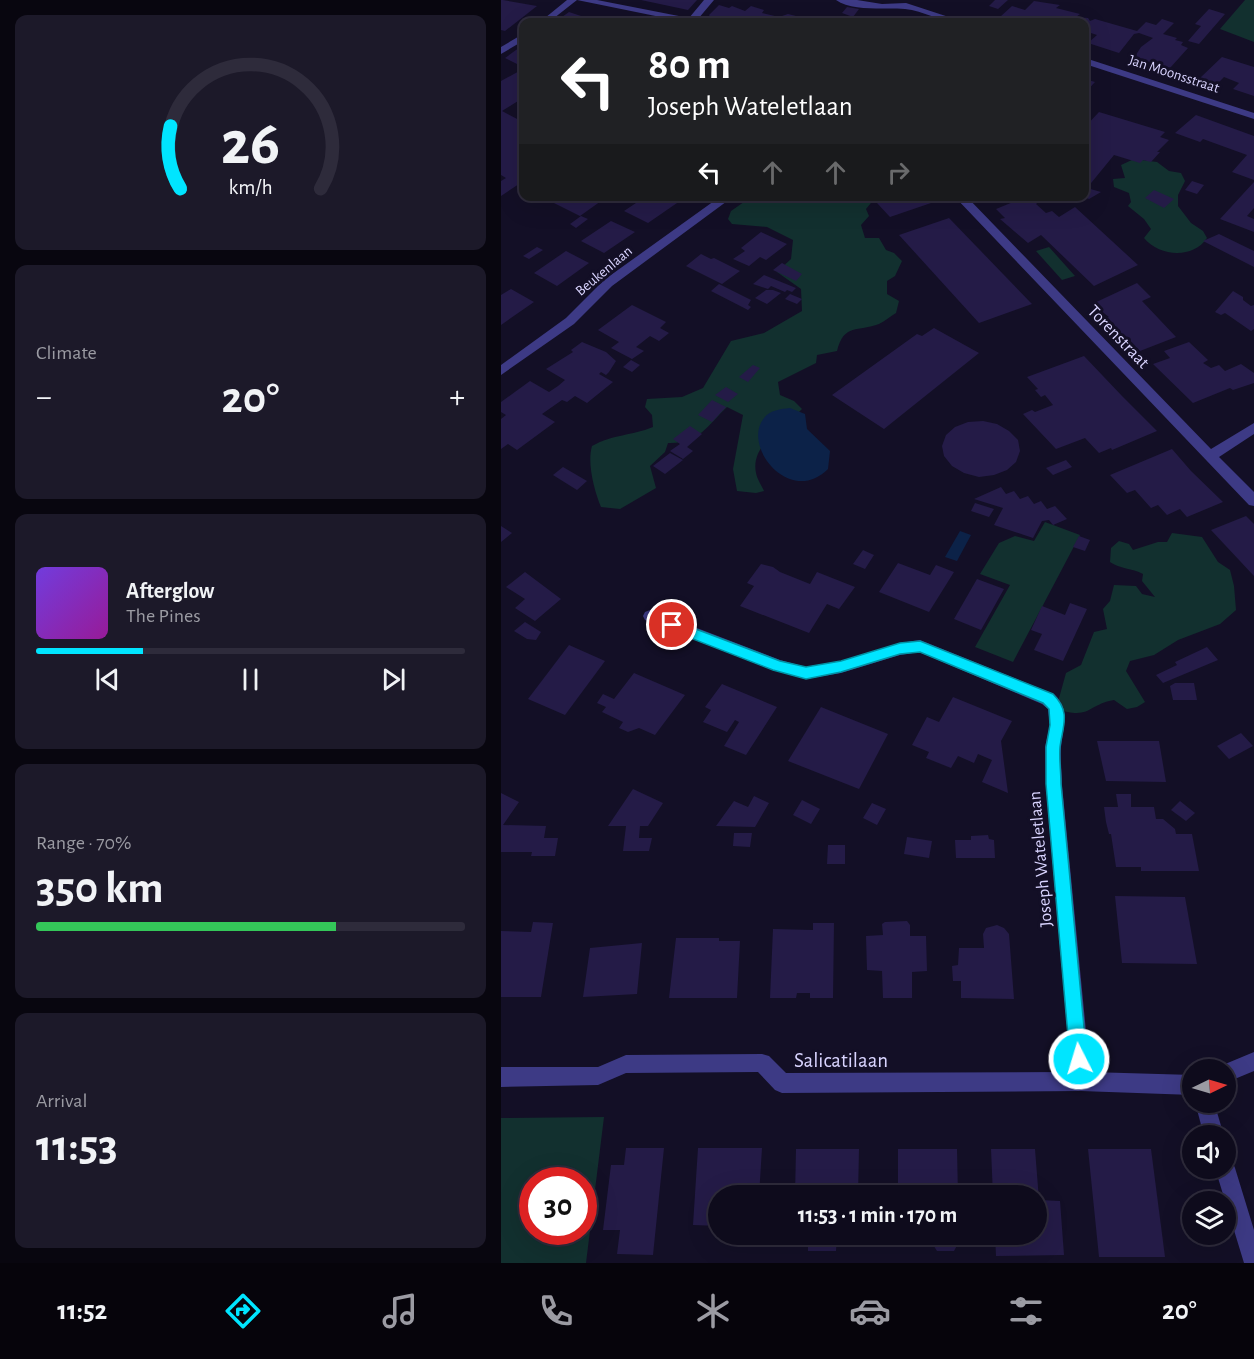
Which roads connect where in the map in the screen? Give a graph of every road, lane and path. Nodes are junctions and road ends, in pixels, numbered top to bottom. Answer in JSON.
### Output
{"nodes":[{"id":1,"x":573,"y":0,"type":"edge"},
{"id":2,"x":582,"y":0,"type":"edge"},
{"id":3,"x":709,"y":0,"type":"edge"},
{"id":4,"x":841,"y":0,"type":"edge"},
{"id":5,"x":908,"y":3,"type":"edge"},
{"id":6,"x":549,"y":18,"type":"edge"},
{"id":7,"x":674,"y":18,"type":"edge"},
{"id":8,"x":697,"y":18,"type":"edge"},
{"id":9,"x":948,"y":18,"type":"edge"},
{"id":10,"x":519,"y":40,"type":"edge"},
{"id":11,"x":501,"y":51,"type":"edge"},
{"id":12,"x":1089,"y":62,"type":"edge"},
{"id":13,"x":1254,"y":116,"type":"edge"},
{"id":14,"x":722,"y":201,"type":"edge"},
{"id":15,"x":964,"y":201,"type":"edge"},
{"id":16,"x":501,"y":371,"type":"edge"},
{"id":17,"x":1254,"y":428,"type":"edge"},
{"id":18,"x":1210,"y":456,"type":"junction"},
{"id":19,"x":1254,"y":501,"type":"edge"},
{"id":20,"x":650,"y":616,"type":"dead end"},
{"id":21,"x":1254,"y":1061,"type":"edge"},
{"id":22,"x":1236,"y":1069,"type":"edge"},
{"id":23,"x":501,"y":1077,"type":"edge"},
{"id":24,"x":1081,"y":1081,"type":"junction"},
{"id":25,"x":1182,"y":1085,"type":"edge"},
{"id":26,"x":1228,"y":1179,"type":"edge"},
{"id":27,"x":1254,"y":1263,"type":"edge"}],
"edges":[{"from":1,"to":6,"type":"street"},
{"from":2,"to":7,"type":"street"},
{"from":3,"to":8,"type":"street"},
{"from":4,"to":5,"type":"street"},
{"from":5,"to":9,"type":"street"},
{"from":10,"to":11,"type":"street"},
{"from":12,"to":13,"type":"street","name":"Jan Moonsstraat"},
{"from":14,"to":16,"type":"street","name":"Beukenlaan"},
{"from":15,"to":18,"type":"street","name":"Torenstraat"},
{"from":17,"to":18,"type":"street"},
{"from":18,"to":19,"type":"street","name":"Torenstraat"},
{"from":20,"to":24,"type":"street","name":"Joseph Wateletlaan"},
{"from":21,"to":22,"type":"street"},
{"from":23,"to":24,"type":"street","name":"Salicatilaan"},
{"from":24,"to":25,"type":"street","name":"Salicatilaan"},
{"from":26,"to":27,"type":"street"}]}
